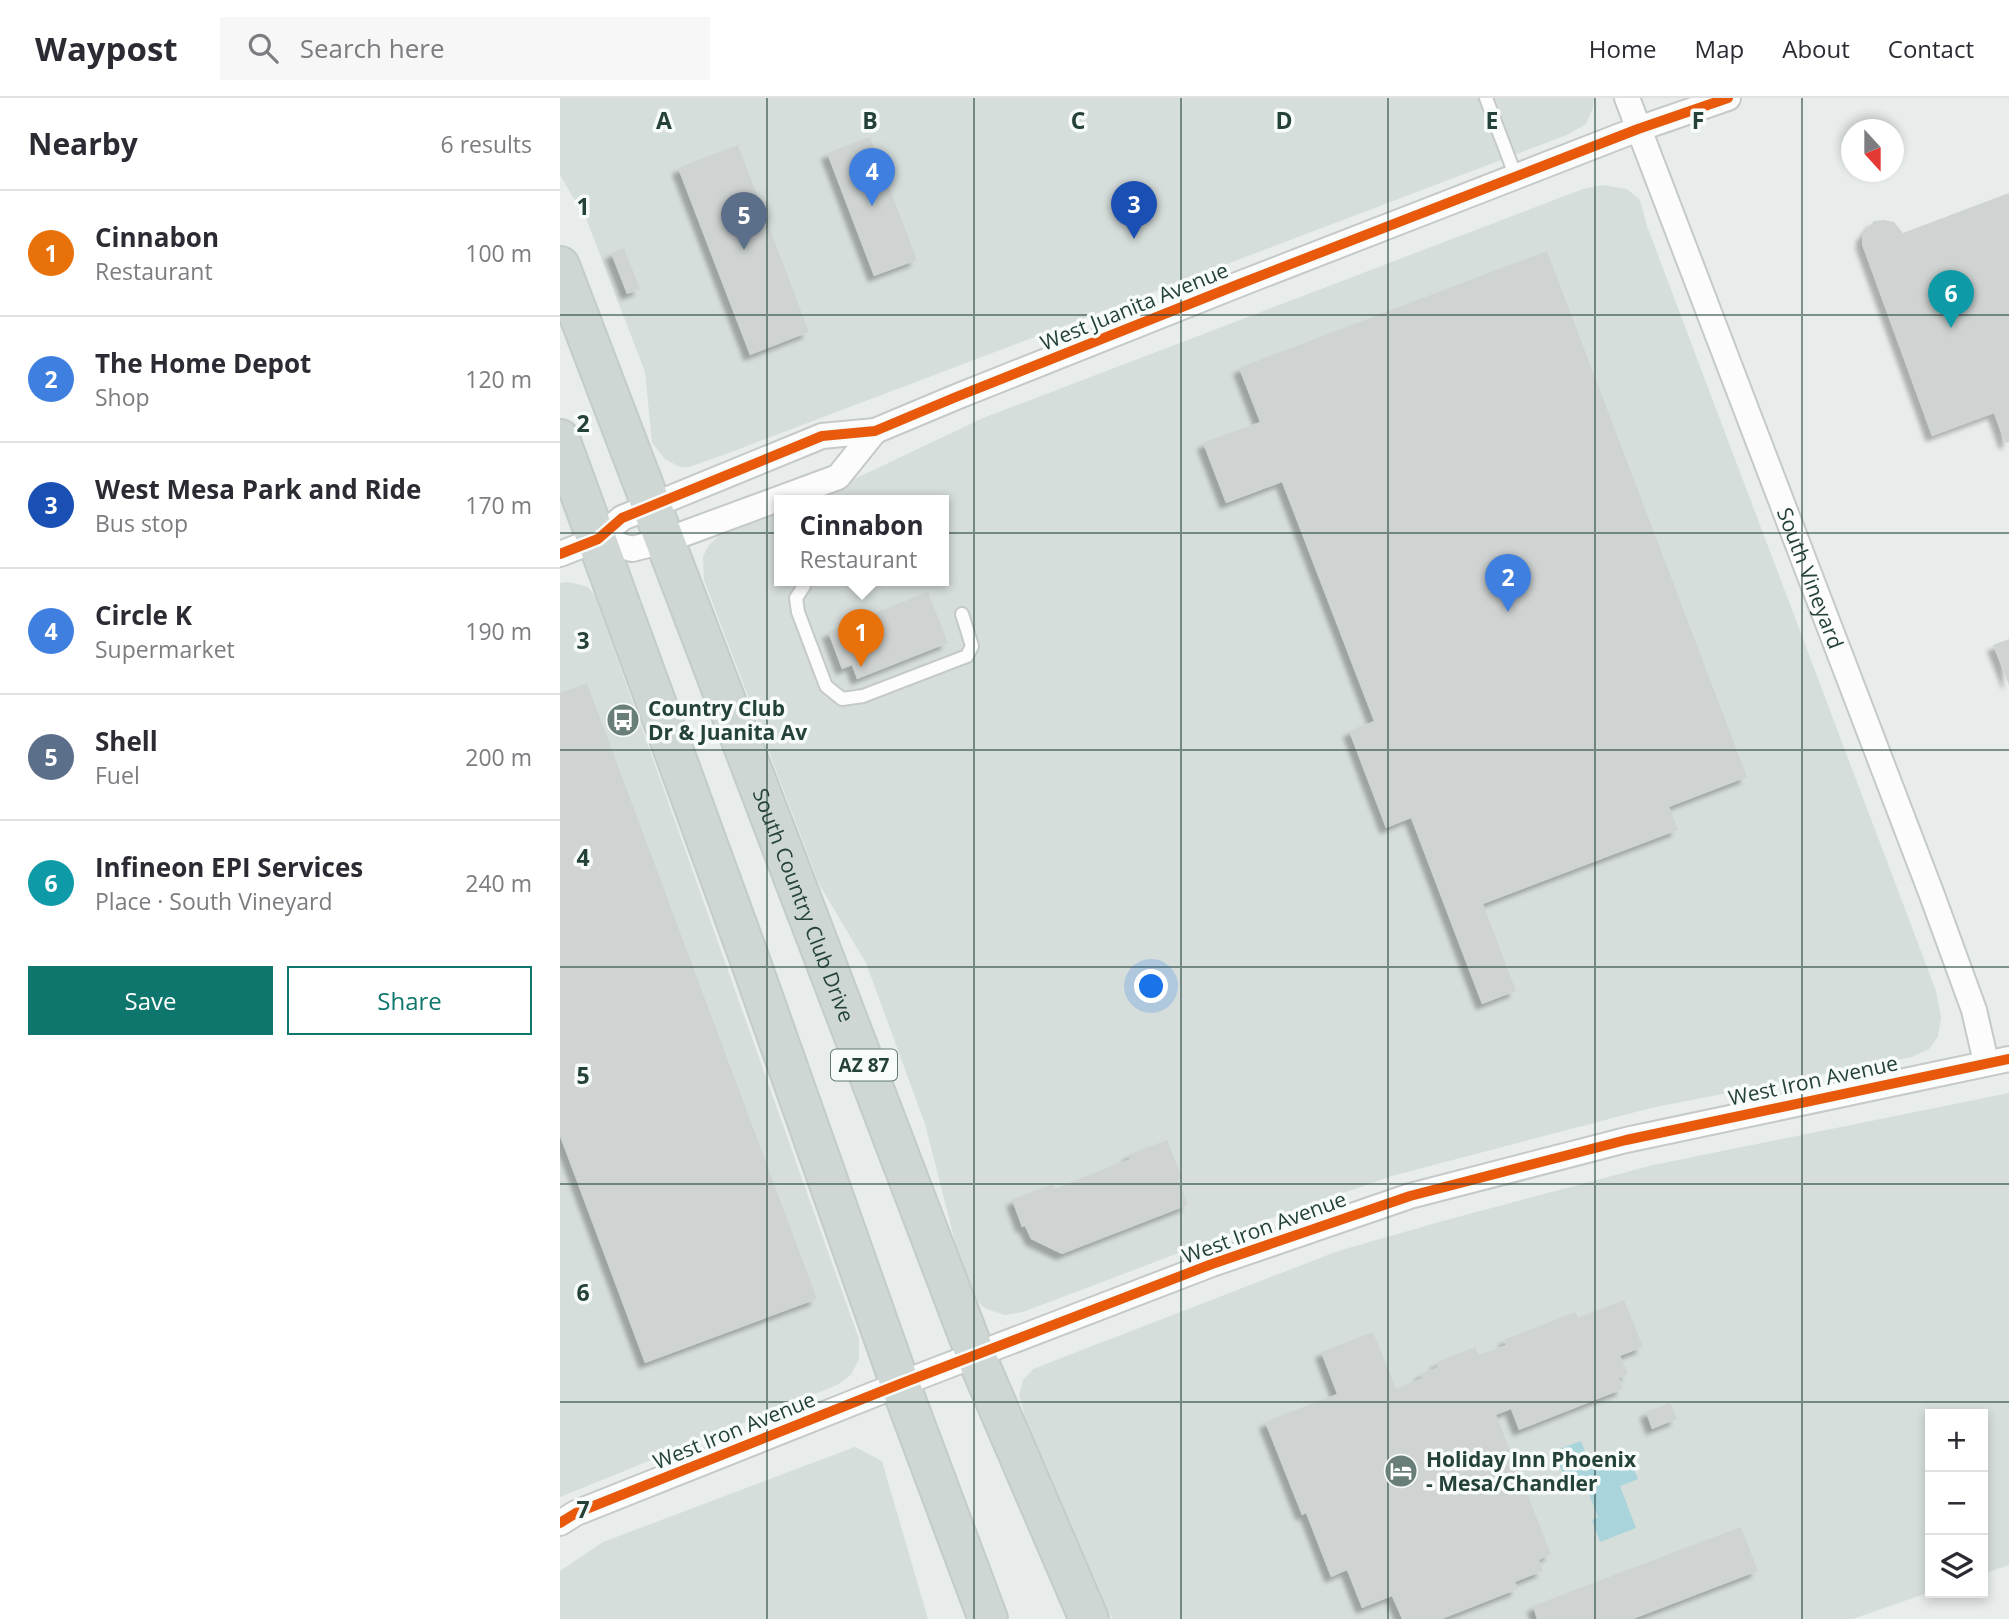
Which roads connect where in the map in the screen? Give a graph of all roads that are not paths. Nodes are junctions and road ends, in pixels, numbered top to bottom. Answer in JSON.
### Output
{"nodes":[{"id":1,"x":1486,"y":98,"type":"edge"},
{"id":2,"x":1627,"y":98,"type":"edge"},
{"id":3,"x":1728,"y":98,"type":"edge"},
{"id":4,"x":1638,"y":129,"type":"junction"},
{"id":5,"x":1516,"y":177,"type":"junction"},
{"id":6,"x":560,"y":266,"type":"edge"},
{"id":7,"x":875,"y":431,"type":"junction"},
{"id":8,"x":560,"y":439,"type":"edge"},
{"id":9,"x":789,"y":495,"type":"edge"},
{"id":10,"x":774,"y":501,"type":"edge"},
{"id":11,"x":650,"y":506,"type":"junction"},
{"id":12,"x":598,"y":539,"type":"junction"},
{"id":13,"x":664,"y":541,"type":"junction"},
{"id":14,"x":560,"y":554,"type":"edge"},
{"id":15,"x":804,"y":586,"type":"dead end"},
{"id":16,"x":962,"y":614,"type":"dead end"},
{"id":17,"x":1998,"y":1060,"type":"edge"},
{"id":18,"x":976,"y":1356,"type":"junction"},
{"id":19,"x":900,"y":1384,"type":"junction"},
{"id":20,"x":560,"y":1524,"type":"edge"},
{"id":21,"x":988,"y":1619,"type":"edge"},
{"id":22,"x":1089,"y":1619,"type":"edge"}],
"edges":[{"from":1,"to":5,"type":"lane"},
{"from":2,"to":4,"type":"street","name":"South Vineyard"},
{"from":3,"to":4,"type":"street","name":"West Juanita Avenue"},
{"from":4,"to":5,"type":"street","name":"West Juanita Avenue"},
{"from":4,"to":17,"type":"street","name":"South Vineyard"},
{"from":5,"to":7,"type":"street","name":"West Juanita Avenue"},
{"from":6,"to":11,"type":"main road","name":"South Country Club Drive","number":"AZ 87"},
{"from":7,"to":9,"type":"street","name":"West Juanita Avenue"},
{"from":7,"to":11,"type":"street","name":"West Juanita Avenue"},
{"from":8,"to":12,"type":"main road"},
{"from":10,"to":13,"type":"street","name":"West Juanita Avenue"},
{"from":11,"to":12,"type":"street","name":"West Juanita Avenue"},
{"from":11,"to":13,"type":"main road","name":"South Country Club Drive","number":"AZ 87"},
{"from":12,"to":13,"type":"street","name":"West Juanita Avenue"},
{"from":12,"to":14,"type":"street","name":"West Juanita Avenue"},
{"from":12,"to":19,"type":"main road"},
{"from":13,"to":18,"type":"main road","name":"South Country Club Drive","number":"AZ 87"},
{"from":15,"to":16,"type":"lane"},
{"from":17,"to":18,"type":"street","name":"West Iron Avenue"},
{"from":18,"to":19,"type":"street","name":"West Iron Avenue"},
{"from":18,"to":22,"type":"main road","name":"South Country Club Drive","number":"AZ 87"},
{"from":19,"to":20,"type":"street","name":"West Iron Avenue"},
{"from":19,"to":21,"type":"main road"}]}
